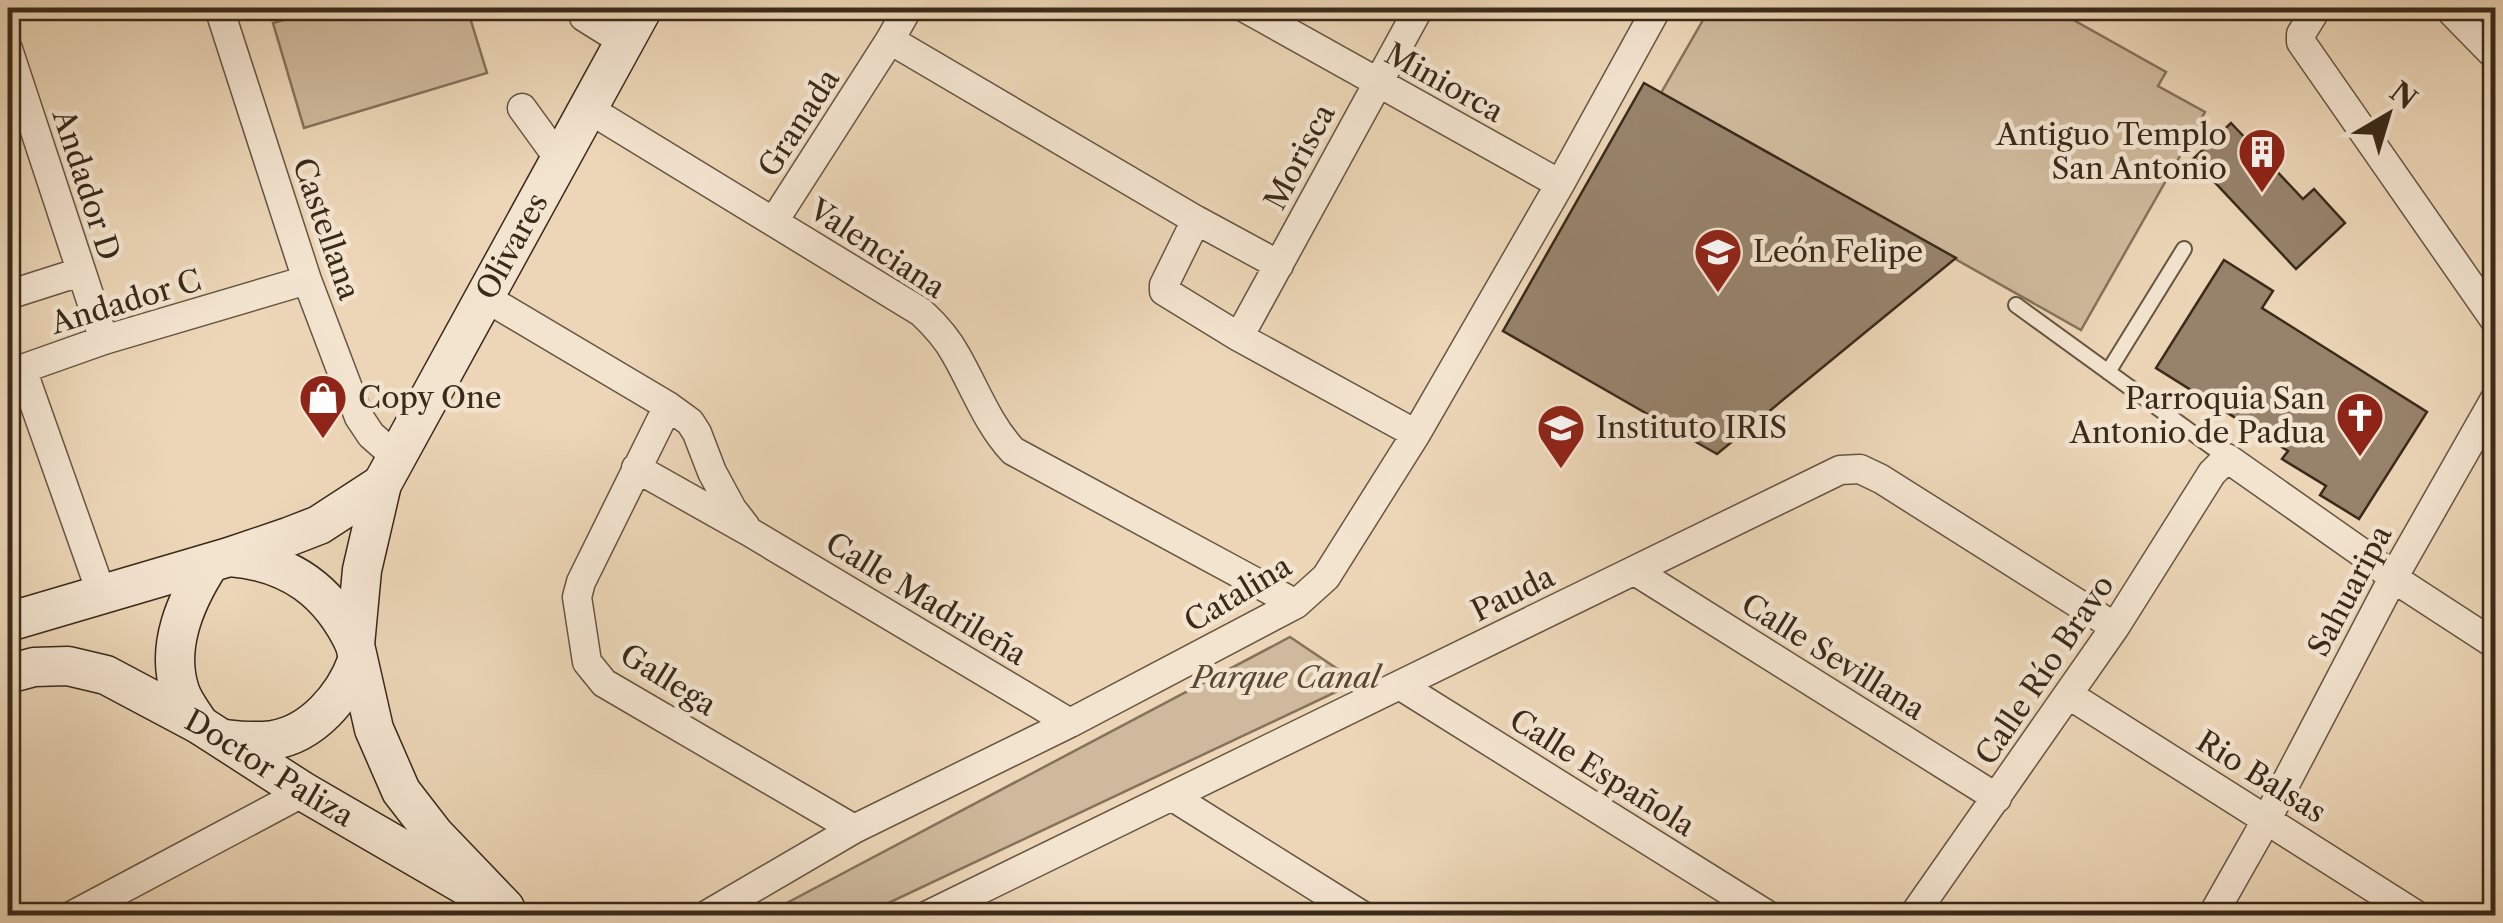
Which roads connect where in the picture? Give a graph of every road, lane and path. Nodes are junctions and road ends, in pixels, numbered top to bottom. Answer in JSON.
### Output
{"nodes":[{"id":1,"x":219,"y":8,"type":"edge"},
{"id":2,"x":644,"y":8,"type":"edge"},
{"id":3,"x":908,"y":8,"type":"edge"},
{"id":4,"x":1244,"y":8,"type":"edge"},
{"id":5,"x":1419,"y":8,"type":"edge"},
{"id":6,"x":1656,"y":8,"type":"edge"},
{"id":7,"x":2317,"y":8,"type":"edge"},
{"id":8,"x":2448,"y":8,"type":"edge"},
{"id":9,"x":584,"y":17,"type":"dead end"},
{"id":10,"x":890,"y":40,"type":"junction"},
{"id":11,"x":624,"y":42,"type":"junction"},
{"id":12,"x":8,"y":50,"type":"edge"},
{"id":13,"x":2496,"y":57,"type":"edge"},
{"id":14,"x":1377,"y":83,"type":"junction"},
{"id":15,"x":522,"y":108,"type":"dead end"},
{"id":16,"x":588,"y":108,"type":"junction"},
{"id":17,"x":559,"y":159,"type":"junction"},
{"id":18,"x":1560,"y":184,"type":"junction"},
{"id":19,"x":1196,"y":220,"type":"junction"},
{"id":20,"x":774,"y":222,"type":"junction"},
{"id":21,"x":2184,"y":250,"type":"dead end"},
{"id":22,"x":1279,"y":266,"type":"junction"},
{"id":23,"x":80,"y":272,"type":"junction"},
{"id":24,"x":307,"y":280,"type":"junction"},
{"id":25,"x":8,"y":295,"type":"edge"},
{"id":26,"x":486,"y":298,"type":"junction"},
{"id":27,"x":2016,"y":305,"type":"dead end"},
{"id":28,"x":2496,"y":322,"type":"edge"},
{"id":29,"x":1238,"y":337,"type":"junction"},
{"id":30,"x":104,"y":340,"type":"junction"},
{"id":31,"x":2108,"y":372,"type":"junction"},
{"id":32,"x":2496,"y":397,"type":"edge"},
{"id":33,"x":668,"y":406,"type":"junction"},
{"id":34,"x":1416,"y":434,"type":"junction"},
{"id":35,"x":2227,"y":458,"type":"junction"},
{"id":36,"x":636,"y":468,"type":"junction"},
{"id":37,"x":389,"y":471,"type":"junction"},
{"id":38,"x":748,"y":531,"type":"junction"},
{"id":39,"x":219,"y":560,"type":"junction"},
{"id":40,"x":1634,"y":571,"type":"junction"},
{"id":41,"x":2393,"y":578,"type":"junction"},
{"id":42,"x":102,"y":595,"type":"junction"},
{"id":43,"x":1296,"y":604,"type":"junction"},
{"id":44,"x":8,"y":622,"type":"edge"},
{"id":45,"x":2115,"y":627,"type":"junction"},
{"id":46,"x":2496,"y":645,"type":"edge"},
{"id":47,"x":356,"y":653,"type":"junction"},
{"id":48,"x":8,"y":674,"type":"edge"},
{"id":49,"x":1401,"y":686,"type":"junction"},
{"id":50,"x":2068,"y":695,"type":"junction"},
{"id":51,"x":1070,"y":723,"type":"junction"},
{"id":52,"x":211,"y":732,"type":"junction"},
{"id":53,"x":304,"y":792,"type":"junction"},
{"id":54,"x":1174,"y":796,"type":"junction"},
{"id":55,"x":1997,"y":798,"type":"junction"},
{"id":56,"x":2267,"y":819,"type":"junction"},
{"id":57,"x":854,"y":829,"type":"junction"},
{"id":58,"x":959,"y":900,"type":"junction"},
{"id":59,"x":512,"y":912,"type":"edge"},
{"id":60,"x":1918,"y":914,"type":"edge"},
{"id":61,"x":71,"y":916,"type":"edge"},
{"id":62,"x":705,"y":916,"type":"edge"},
{"id":63,"x":926,"y":916,"type":"edge"},
{"id":64,"x":983,"y":916,"type":"edge"},
{"id":65,"x":1364,"y":916,"type":"edge"},
{"id":66,"x":1769,"y":916,"type":"edge"},
{"id":67,"x":2212,"y":916,"type":"edge"},
{"id":68,"x":2418,"y":916,"type":"edge"}],
"edges":[{"from":1,"to":24,"type":"street","name":"Castellana"},
{"from":2,"to":11,"type":"main road","name":"Olivares"},
{"from":3,"to":10,"type":"street","name":"Granada"},
{"from":4,"to":14,"type":"street","name":"Miniorca"},
{"from":5,"to":14,"type":"street","name":"Morisca"},
{"from":6,"to":18,"type":"street","name":"Catalina"},
{"from":7,"to":28,"type":"street"},
{"from":8,"to":13,"type":"street"},
{"from":9,"to":11,"type":"street"},
{"from":10,"to":19,"type":"street"},
{"from":10,"to":20,"type":"street","name":"Granada"},
{"from":11,"to":16,"type":"main road","name":"Olivares"},
{"from":12,"to":23,"type":"street","name":"Andador D"},
{"from":14,"to":18,"type":"street","name":"Miniorca"},
{"from":14,"to":22,"type":"street","name":"Morisca"},
{"from":15,"to":17,"type":"street"},
{"from":16,"to":17,"type":"main road","name":"Olivares"},
{"from":16,"to":20,"type":"street","name":"Valenciana"},
{"from":17,"to":26,"type":"main road","name":"Olivares"},
{"from":18,"to":34,"type":"street","name":"Catalina"},
{"from":19,"to":22,"type":"street"},
{"from":19,"to":29,"type":"street"},
{"from":20,"to":43,"type":"street","name":"Valenciana"},
{"from":21,"to":31,"type":"lane"},
{"from":22,"to":29,"type":"street","name":"Morisca"},
{"from":23,"to":25,"type":"street","name":"Andador C"},
{"from":23,"to":30,"type":"street","name":"Andador D"},
{"from":24,"to":30,"type":"street","name":"Andador C"},
{"from":24,"to":37,"type":"street","name":"Castellana"},
{"from":26,"to":33,"type":"street"},
{"from":26,"to":37,"type":"main road","name":"Olivares"},
{"from":27,"to":31,"type":"lane"},
{"from":29,"to":34,"type":"street"},
{"from":30,"to":42,"type":"street","name":"Andador C"},
{"from":31,"to":35,"type":"lane"},
{"from":32,"to":41,"type":"street","name":"Sahuaripa"},
{"from":33,"to":36,"type":"street","name":"Gallega"},
{"from":33,"to":38,"type":"street"},
{"from":34,"to":43,"type":"street","name":"Catalina"},
{"from":35,"to":41,"type":"street"},
{"from":35,"to":45,"type":"street","name":"Calle Río Bravo"},
{"from":36,"to":38,"type":"street","name":"Calle Madrileña"},
{"from":36,"to":57,"type":"street","name":"Gallega"},
{"from":37,"to":39,"type":"main road","name":"Olivares"},
{"from":37,"to":47,"type":"main road","name":"Olivares"},
{"from":38,"to":51,"type":"street","name":"Calle Madrileña"},
{"from":39,"to":42,"type":"main road","name":"Olivares"},
{"from":39,"to":47,"type":"main road"},
{"from":39,"to":52,"type":"main road"},
{"from":40,"to":45,"type":"street","name":"Pauda"},
{"from":40,"to":49,"type":"street","name":"Pauda"},
{"from":40,"to":55,"type":"street","name":"Calle Sevillana"},
{"from":41,"to":46,"type":"street"},
{"from":41,"to":56,"type":"street","name":"Sahuaripa"},
{"from":42,"to":44,"type":"main road","name":"Olivares"},
{"from":43,"to":51,"type":"street","name":"Catalina"},
{"from":45,"to":50,"type":"street","name":"Calle Río Bravo"},
{"from":47,"to":52,"type":"main road"},
{"from":47,"to":59,"type":"main road","name":"Olivares"},
{"from":48,"to":52,"type":"main road","name":"Doctor Paliza"},
{"from":49,"to":54,"type":"street","name":"Pauda"},
{"from":49,"to":66,"type":"street","name":"Calle Española"},
{"from":50,"to":55,"type":"street","name":"Calle Río Bravo"},
{"from":50,"to":56,"type":"street","name":"Rio Balsas"},
{"from":51,"to":57,"type":"street","name":"Catalina"},
{"from":52,"to":53,"type":"main road","name":"Doctor Paliza"},
{"from":53,"to":59,"type":"main road","name":"Doctor Paliza"},
{"from":53,"to":61,"type":"street"},
{"from":54,"to":58,"type":"street","name":"Pauda"},
{"from":54,"to":65,"type":"street"},
{"from":55,"to":60,"type":"street","name":"Calle Río Bravo"},
{"from":56,"to":67,"type":"street","name":"Sahuaripa"},
{"from":56,"to":68,"type":"street","name":"Rio Balsas"},
{"from":57,"to":62,"type":"street","name":"Catalina"},
{"from":58,"to":63,"type":"street","name":"Pauda"},
{"from":58,"to":64,"type":"street"}]}
